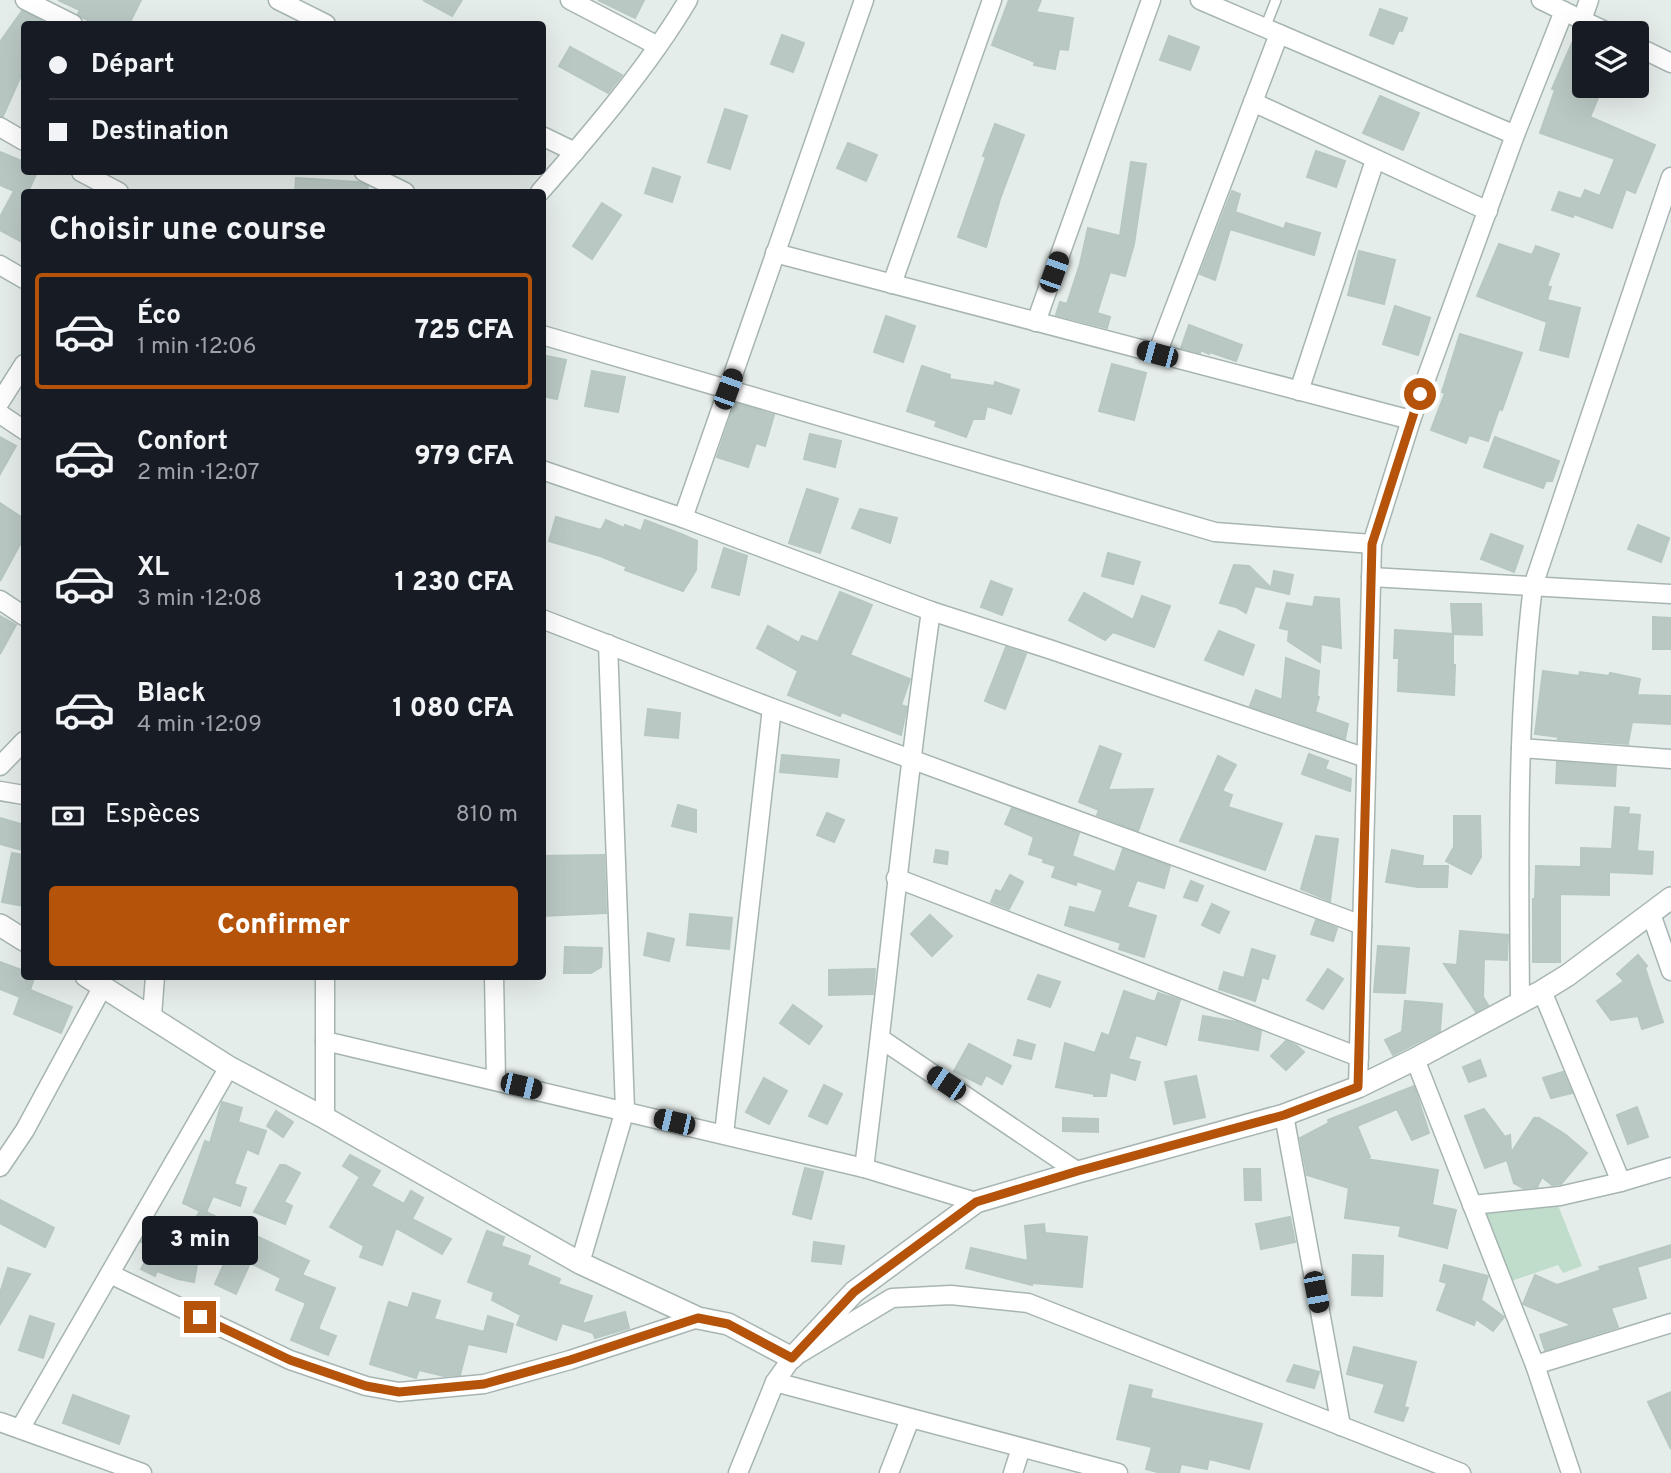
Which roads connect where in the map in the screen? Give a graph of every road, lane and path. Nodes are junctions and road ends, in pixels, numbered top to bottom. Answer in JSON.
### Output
{"nodes":[{"id":1,"x":25,"y":0,"type":"edge"},
{"id":2,"x":278,"y":0,"type":"edge"},
{"id":3,"x":570,"y":0,"type":"edge"},
{"id":4,"x":688,"y":0,"type":"edge"},
{"id":5,"x":864,"y":0,"type":"edge"},
{"id":6,"x":992,"y":0,"type":"edge"},
{"id":7,"x":1151,"y":0,"type":"edge"},
{"id":8,"x":1200,"y":0,"type":"edge"},
{"id":9,"x":1276,"y":0,"type":"edge"},
{"id":10,"x":1541,"y":0,"type":"edge"},
{"id":11,"x":1589,"y":0,"type":"edge"},
{"id":12,"x":1564,"y":11,"type":"junction"},
{"id":13,"x":1582,"y":20,"type":"joint"},
{"id":14,"x":68,"y":21,"type":"edge"},
{"id":15,"x":320,"y":21,"type":"edge"},
{"id":16,"x":1272,"y":31,"type":"junction"},
{"id":17,"x":658,"y":46,"type":"junction"},
{"id":18,"x":1649,"y":52,"type":"edge"},
{"id":19,"x":1671,"y":63,"type":"edge"},
{"id":20,"x":1253,"y":102,"type":"junction"},
{"id":21,"x":0,"y":127,"type":"edge"},
{"id":22,"x":1516,"y":135,"type":"junction"},
{"id":23,"x":546,"y":138,"type":"edge"},
{"id":24,"x":21,"y":139,"type":"edge"},
{"id":25,"x":575,"y":152,"type":"junction"},
{"id":26,"x":1375,"y":160,"type":"junction"},
{"id":27,"x":87,"y":175,"type":"edge"},
{"id":28,"x":369,"y":175,"type":"edge"},
{"id":29,"x":1671,"y":177,"type":"edge"},
{"id":30,"x":113,"y":189,"type":"edge"},
{"id":31,"x":399,"y":189,"type":"edge"},
{"id":32,"x":543,"y":189,"type":"edge"},
{"id":33,"x":1488,"y":211,"type":"junction"},
{"id":34,"x":775,"y":253,"type":"junction"},
{"id":35,"x":0,"y":265,"type":"edge"},
{"id":36,"x":21,"y":277,"type":"edge"},
{"id":37,"x":892,"y":284,"type":"junction"},
{"id":38,"x":1036,"y":322,"type":"junction"},
{"id":39,"x":546,"y":336,"type":"edge"},
{"id":40,"x":1157,"y":354,"type":"junction"},
{"id":41,"x":21,"y":368,"type":"edge"},
{"id":42,"x":728,"y":389,"type":"junction"},
{"id":43,"x":1299,"y":391,"type":"junction"},
{"id":44,"x":0,"y":402,"type":"edge"},
{"id":45,"x":0,"y":414,"type":"edge"},
{"id":46,"x":1411,"y":420,"type":"junction"},
{"id":47,"x":21,"y":428,"type":"edge"},
{"id":48,"x":546,"y":471,"type":"edge"},
{"id":49,"x":682,"y":518,"type":"junction"},
{"id":50,"x":1372,"y":544,"type":"junction"},
{"id":51,"x":1371,"y":577,"type":"junction"},
{"id":52,"x":1533,"y":586,"type":"junction"},
{"id":53,"x":1671,"y":594,"type":"edge"},
{"id":54,"x":0,"y":600,"type":"edge"},
{"id":55,"x":931,"y":611,"type":"junction"},
{"id":56,"x":21,"y":614,"type":"edge"},
{"id":57,"x":546,"y":621,"type":"edge"},
{"id":58,"x":608,"y":644,"type":"junction"},
{"id":59,"x":772,"y":708,"type":"junction"},
{"id":60,"x":21,"y":744,"type":"edge"},
{"id":61,"x":1521,"y":748,"type":"junction"},
{"id":62,"x":910,"y":757,"type":"junction"},
{"id":63,"x":1366,"y":758,"type":"junction"},
{"id":64,"x":1671,"y":759,"type":"edge"},
{"id":65,"x":0,"y":766,"type":"edge"},
{"id":66,"x":0,"y":791,"type":"edge"},
{"id":67,"x":21,"y":794,"type":"edge"},
{"id":68,"x":896,"y":878,"type":"junction"},
{"id":69,"x":1671,"y":898,"type":"edge"},
{"id":70,"x":1651,"y":914,"type":"junction"},
{"id":71,"x":0,"y":925,"type":"edge"},
{"id":72,"x":1362,"y":925,"type":"junction"},
{"id":73,"x":21,"y":938,"type":"edge"},
{"id":74,"x":1671,"y":970,"type":"edge"},
{"id":75,"x":155,"y":980,"type":"edge"},
{"id":76,"x":325,"y":980,"type":"edge"},
{"id":77,"x":494,"y":980,"type":"edge"},
{"id":78,"x":95,"y":981,"type":"edge"},
{"id":79,"x":1542,"y":991,"type":"junction"},
{"id":80,"x":1520,"y":1003,"type":"junction"},
{"id":81,"x":152,"y":1016,"type":"junction"},
{"id":82,"x":881,"y":1039,"type":"junction"},
{"id":83,"x":325,"y":1041,"type":"junction"},
{"id":84,"x":1359,"y":1057,"type":"junction"},
{"id":85,"x":1415,"y":1059,"type":"junction"},
{"id":86,"x":229,"y":1068,"type":"junction"},
{"id":87,"x":496,"y":1080,"type":"junction"},
{"id":88,"x":1358,"y":1087,"type":"junction"},
{"id":89,"x":625,"y":1110,"type":"junction"},
{"id":90,"x":1284,"y":1115,"type":"junction"},
{"id":91,"x":325,"y":1118,"type":"junction"},
{"id":92,"x":724,"y":1134,"type":"junction"},
{"id":93,"x":0,"y":1167,"type":"edge"},
{"id":94,"x":864,"y":1167,"type":"junction"},
{"id":95,"x":1671,"y":1167,"type":"edge"},
{"id":96,"x":1078,"y":1171,"type":"junction"},
{"id":97,"x":1621,"y":1182,"type":"junction"},
{"id":98,"x":976,"y":1202,"type":"junction"},
{"id":99,"x":1472,"y":1205,"type":"junction"},
{"id":100,"x":580,"y":1263,"type":"junction"},
{"id":101,"x":110,"y":1274,"type":"junction"},
{"id":102,"x":698,"y":1318,"type":"junction"},
{"id":103,"x":1671,"y":1323,"type":"edge"},
{"id":104,"x":792,"y":1358,"type":"junction"},
{"id":105,"x":1535,"y":1365,"type":"junction"},
{"id":106,"x":775,"y":1382,"type":"junction"},
{"id":107,"x":910,"y":1419,"type":"junction"},
{"id":108,"x":0,"y":1422,"type":"edge"},
{"id":109,"x":1341,"y":1426,"type":"junction"},
{"id":110,"x":20,"y":1429,"type":"junction"},
{"id":111,"x":1021,"y":1447,"type":"junction"},
{"id":112,"x":142,"y":1473,"type":"edge"},
{"id":113,"x":735,"y":1473,"type":"edge"},
{"id":114,"x":890,"y":1473,"type":"edge"},
{"id":115,"x":1013,"y":1473,"type":"edge"},
{"id":116,"x":1118,"y":1473,"type":"edge"},
{"id":117,"x":1461,"y":1473,"type":"edge"},
{"id":118,"x":1571,"y":1473,"type":"edge"}],
"edges":[{"from":1,"to":14,"type":"street"},
{"from":2,"to":15,"type":"street"},
{"from":3,"to":17,"type":"street"},
{"from":4,"to":17,"type":"street"},
{"from":5,"to":34,"type":"street"},
{"from":6,"to":37,"type":"street"},
{"from":7,"to":38,"type":"street"},
{"from":8,"to":16,"type":"street"},
{"from":9,"to":16,"type":"lane"},
{"from":10,"to":12,"type":"street"},
{"from":11,"to":13,"type":"street"},
{"from":12,"to":13,"type":"street"},
{"from":12,"to":22,"type":"street"},
{"from":16,"to":20,"type":"street"},
{"from":16,"to":22,"type":"street"},
{"from":17,"to":25,"type":"street"},
{"from":18,"to":19,"type":"street"},
{"from":20,"to":26,"type":"street"},
{"from":20,"to":40,"type":"street"},
{"from":21,"to":24,"type":"street"},
{"from":22,"to":33,"type":"street"},
{"from":23,"to":25,"type":"street"},
{"from":25,"to":32,"type":"street"},
{"from":26,"to":33,"type":"street"},
{"from":26,"to":43,"type":"street"},
{"from":27,"to":30,"type":"street"},
{"from":28,"to":31,"type":"street"},
{"from":29,"to":52,"type":"street"},
{"from":33,"to":46,"type":"street"},
{"from":34,"to":37,"type":"street"},
{"from":34,"to":42,"type":"street"},
{"from":35,"to":36,"type":"street"},
{"from":37,"to":38,"type":"street"},
{"from":38,"to":40,"type":"street"},
{"from":39,"to":42,"type":"street"},
{"from":40,"to":43,"type":"street"},
{"from":41,"to":44,"type":"street"},
{"from":42,"to":49,"type":"street"},
{"from":42,"to":50,"type":"street"},
{"from":43,"to":46,"type":"street"},
{"from":45,"to":47,"type":"street"},
{"from":46,"to":50,"type":"street"},
{"from":48,"to":49,"type":"street"},
{"from":49,"to":55,"type":"street"},
{"from":50,"to":51,"type":"street"},
{"from":51,"to":52,"type":"street"},
{"from":51,"to":63,"type":"street"},
{"from":52,"to":53,"type":"street"},
{"from":52,"to":61,"type":"street"},
{"from":54,"to":56,"type":"street"},
{"from":55,"to":62,"type":"street"},
{"from":55,"to":63,"type":"street"},
{"from":57,"to":58,"type":"street"},
{"from":58,"to":59,"type":"street"},
{"from":58,"to":89,"type":"street"},
{"from":59,"to":62,"type":"street"},
{"from":59,"to":92,"type":"street"},
{"from":60,"to":65,"type":"street"},
{"from":61,"to":64,"type":"street"},
{"from":61,"to":80,"type":"street"},
{"from":62,"to":68,"type":"street"},
{"from":62,"to":72,"type":"street"},
{"from":63,"to":72,"type":"street"},
{"from":66,"to":67,"type":"street"},
{"from":68,"to":82,"type":"street"},
{"from":68,"to":84,"type":"street"},
{"from":69,"to":70,"type":"street"},
{"from":70,"to":74,"type":"street"},
{"from":70,"to":79,"type":"street"},
{"from":71,"to":73,"type":"street"},
{"from":72,"to":84,"type":"street"},
{"from":75,"to":81,"type":"street"},
{"from":76,"to":83,"type":"street"},
{"from":77,"to":87,"type":"street"},
{"from":78,"to":81,"type":"street"},
{"from":78,"to":93,"type":"street"},
{"from":79,"to":80,"type":"street"},
{"from":79,"to":97,"type":"street"},
{"from":80,"to":85,"type":"street"},
{"from":81,"to":86,"type":"street"},
{"from":82,"to":94,"type":"street"},
{"from":82,"to":96,"type":"street"},
{"from":83,"to":87,"type":"street"},
{"from":83,"to":91,"type":"street"},
{"from":84,"to":88,"type":"street"},
{"from":85,"to":88,"type":"street"},
{"from":85,"to":99,"type":"street"},
{"from":86,"to":91,"type":"street"},
{"from":86,"to":101,"type":"street"},
{"from":87,"to":89,"type":"street"},
{"from":88,"to":90,"type":"street"},
{"from":89,"to":92,"type":"street"},
{"from":89,"to":100,"type":"street"},
{"from":90,"to":96,"type":"street"},
{"from":90,"to":109,"type":"street"},
{"from":91,"to":100,"type":"street"},
{"from":92,"to":94,"type":"street"},
{"from":94,"to":98,"type":"street"},
{"from":95,"to":97,"type":"street"},
{"from":96,"to":98,"type":"street"},
{"from":97,"to":99,"type":"street"},
{"from":98,"to":104,"type":"street"},
{"from":99,"to":105,"type":"street"},
{"from":100,"to":102,"type":"street"},
{"from":101,"to":102,"type":"street"},
{"from":101,"to":110,"type":"street"},
{"from":102,"to":104,"type":"street"},
{"from":103,"to":105,"type":"street"},
{"from":104,"to":106,"type":"street"},
{"from":104,"to":109,"type":"street"},
{"from":105,"to":118,"type":"street"},
{"from":106,"to":107,"type":"street"},
{"from":106,"to":113,"type":"street"},
{"from":107,"to":111,"type":"street"},
{"from":107,"to":114,"type":"street"},
{"from":108,"to":110,"type":"street"},
{"from":109,"to":117,"type":"street"},
{"from":110,"to":112,"type":"street"},
{"from":111,"to":115,"type":"street"},
{"from":111,"to":116,"type":"street"}]}
